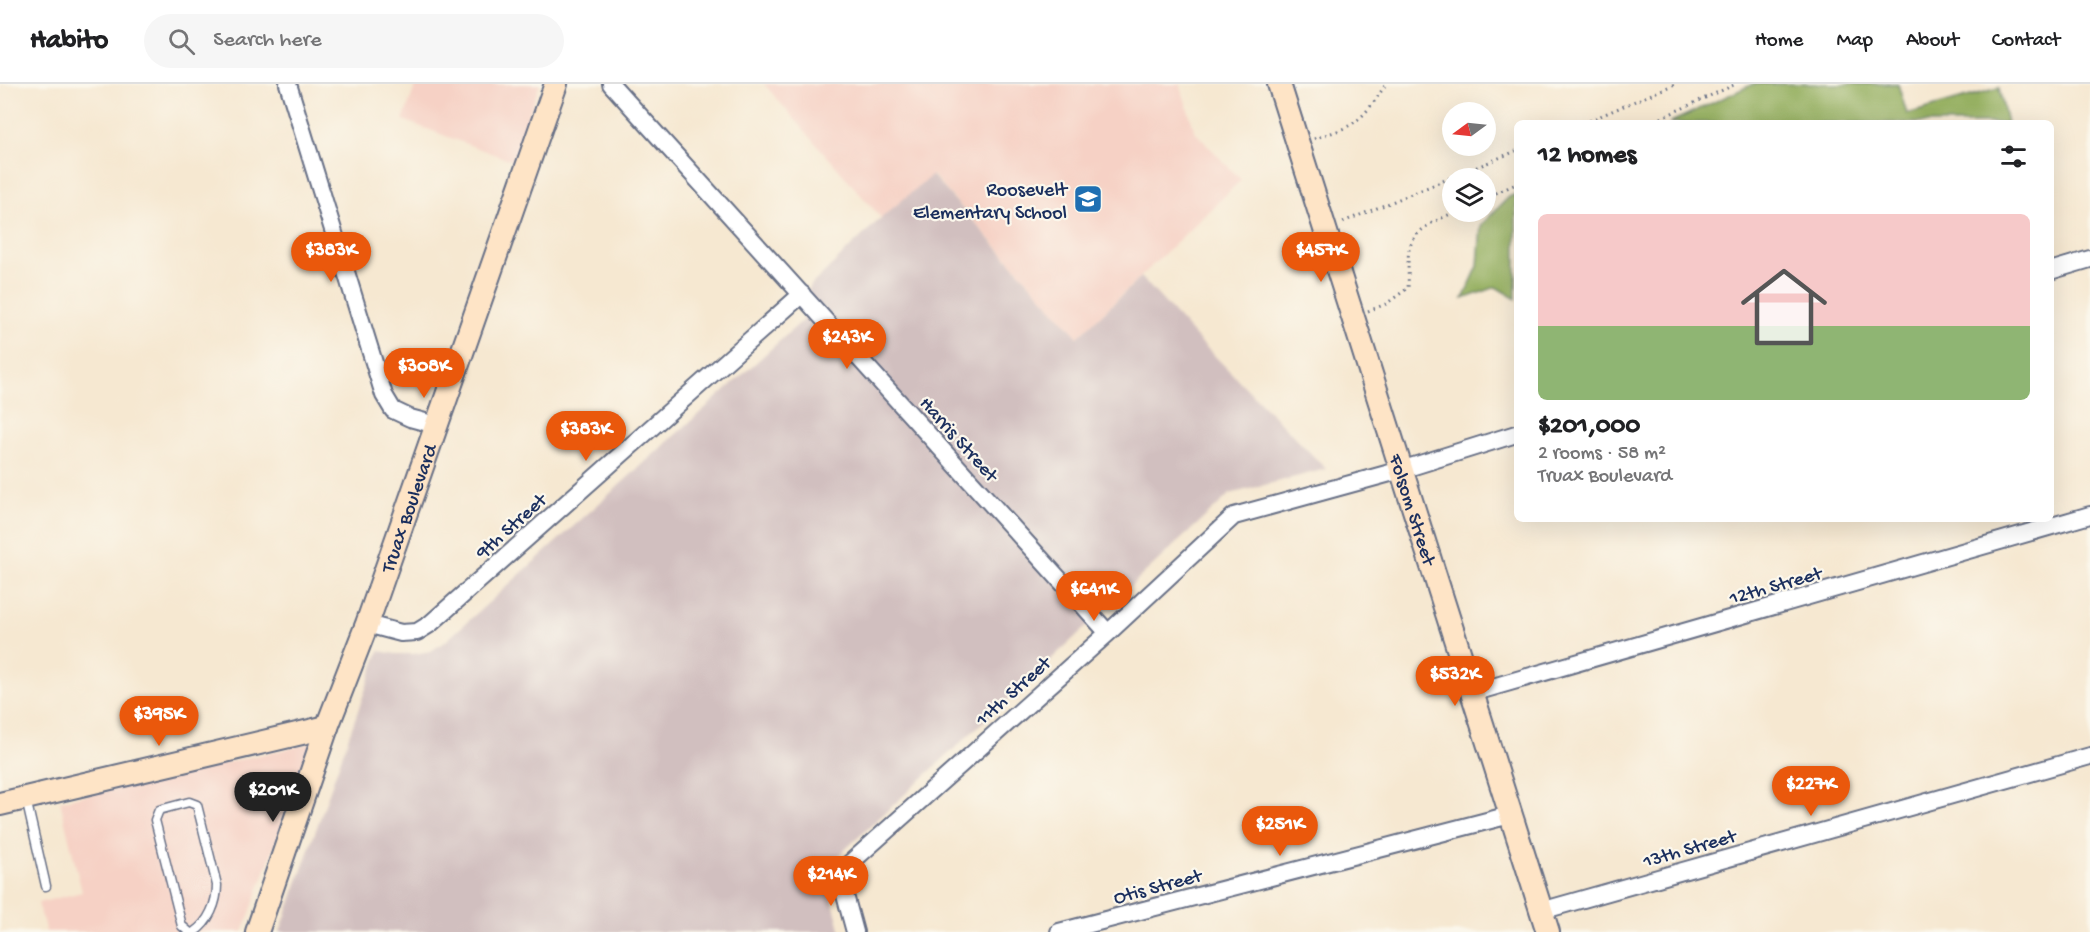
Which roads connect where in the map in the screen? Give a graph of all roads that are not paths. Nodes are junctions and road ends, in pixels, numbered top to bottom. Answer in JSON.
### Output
{"nodes":[{"id":1,"x":288,"y":84,"type":"edge"},
{"id":2,"x":556,"y":84,"type":"edge"},
{"id":3,"x":611,"y":84,"type":"edge"},
{"id":4,"x":1279,"y":84,"type":"edge"},
{"id":5,"x":2090,"y":259,"type":"edge"},
{"id":6,"x":2054,"y":270,"type":"edge"},
{"id":7,"x":802,"y":294,"type":"junction"},
{"id":8,"x":436,"y":425,"type":"junction"},
{"id":9,"x":1514,"y":435,"type":"edge"},
{"id":10,"x":1401,"y":470,"type":"junction"},
{"id":11,"x":2090,"y":515,"type":"edge"},
{"id":12,"x":367,"y":624,"type":"junction"},
{"id":13,"x":1108,"y":633,"type":"junction"},
{"id":14,"x":1472,"y":693,"type":"junction"},
{"id":15,"x":327,"y":728,"type":"junction"},
{"id":16,"x":2090,"y":756,"type":"edge"},
{"id":17,"x":26,"y":798,"type":"junction"},
{"id":18,"x":0,"y":804,"type":"edge"},
{"id":19,"x":1510,"y":815,"type":"junction"},
{"id":20,"x":46,"y":886,"type":"dead end"},
{"id":21,"x":1545,"y":921,"type":"edge"},
{"id":22,"x":189,"y":932,"type":"edge"},
{"id":23,"x":194,"y":932,"type":"edge"},
{"id":24,"x":257,"y":932,"type":"edge"},
{"id":25,"x":855,"y":932,"type":"edge"},
{"id":26,"x":1059,"y":932,"type":"edge"}],
"edges":[{"from":1,"to":8,"type":"street"},
{"from":2,"to":8,"type":"main road","name":"Truax Boulevard"},
{"from":3,"to":7,"type":"street","name":"Harris Street"},
{"from":4,"to":10,"type":"main road","name":"Folsom Street"},
{"from":5,"to":6,"type":"street"},
{"from":7,"to":12,"type":"street","name":"9th Street"},
{"from":7,"to":13,"type":"street","name":"Harris Street"},
{"from":8,"to":12,"type":"main road","name":"Truax Boulevard"},
{"from":9,"to":10,"type":"street","name":"11th Street"},
{"from":10,"to":13,"type":"street","name":"11th Street"},
{"from":10,"to":14,"type":"main road","name":"Folsom Street"},
{"from":11,"to":14,"type":"street","name":"12th Street"},
{"from":12,"to":15,"type":"main road","name":"Truax Boulevard"},
{"from":13,"to":25,"type":"street","name":"11th Street"},
{"from":14,"to":19,"type":"main road","name":"Folsom Street"},
{"from":15,"to":17,"type":"main road"},
{"from":15,"to":24,"type":"main road","name":"Truax Boulevard"},
{"from":16,"to":21,"type":"street","name":"13th Street"},
{"from":17,"to":18,"type":"main road"},
{"from":17,"to":20,"type":"lane"},
{"from":19,"to":21,"type":"main road","name":"Folsom Street"},
{"from":19,"to":26,"type":"street","name":"Otis Street"},
{"from":22,"to":23,"type":"lane"}]}
